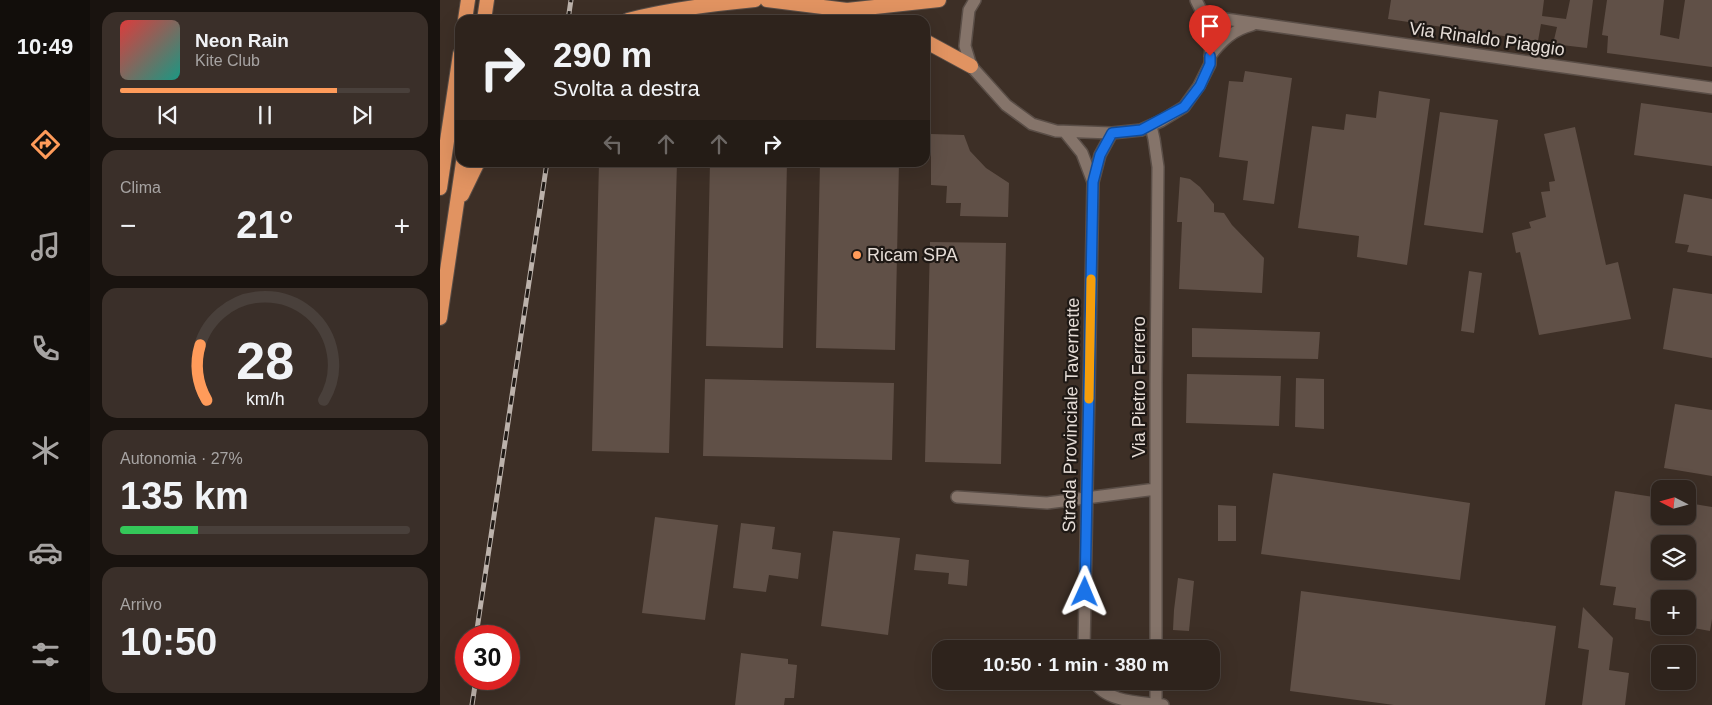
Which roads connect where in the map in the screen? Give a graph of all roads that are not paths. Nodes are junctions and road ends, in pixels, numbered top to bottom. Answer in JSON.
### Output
{"nodes":[{"id":1,"x":468,"y":0,"type":"edge"},
{"id":2,"x":488,"y":0,"type":"edge"},
{"id":3,"x":755,"y":0,"type":"edge"},
{"id":4,"x":767,"y":0,"type":"edge"},
{"id":5,"x":939,"y":0,"type":"edge"},
{"id":6,"x":975,"y":0,"type":"edge"},
{"id":7,"x":1196,"y":0,"type":"edge"},
{"id":8,"x":846,"y":10,"type":"junction"},
{"id":9,"x":466,"y":15,"type":"edge"},
{"id":10,"x":485,"y":15,"type":"edge"},
{"id":11,"x":647,"y":15,"type":"edge"},
{"id":12,"x":858,"y":15,"type":"edge"},
{"id":13,"x":1204,"y":16,"type":"junction"},
{"id":14,"x":1256,"y":24,"type":"junction"},
{"id":15,"x":930,"y":44,"type":"edge"},
{"id":16,"x":1210,"y":56,"type":"junction"},
{"id":17,"x":971,"y":66,"type":"junction"},
{"id":18,"x":455,"y":88,"type":"edge"},
{"id":19,"x":1712,"y":88,"type":"edge"},
{"id":20,"x":1151,"y":126,"type":"junction"},
{"id":21,"x":1065,"y":132,"type":"junction"},
{"id":22,"x":1112,"y":133,"type":"junction"},
{"id":23,"x":462,"y":167,"type":"edge"},
{"id":24,"x":476,"y":167,"type":"edge"},
{"id":25,"x":1093,"y":182,"type":"junction"},
{"id":26,"x":440,"y":188,"type":"edge"},
{"id":27,"x":457,"y":207,"type":"junction"},
{"id":28,"x":440,"y":318,"type":"edge"},
{"id":29,"x":1156,"y":489,"type":"junction"},
{"id":30,"x":957,"y":497,"type":"dead end"},
{"id":31,"x":1087,"y":497,"type":"junction"},
{"id":32,"x":1084,"y":640,"type":"edge"},
{"id":33,"x":1156,"y":640,"type":"edge"},
{"id":34,"x":1102,"y":690,"type":"edge"},
{"id":35,"x":1157,"y":690,"type":"edge"},
{"id":36,"x":1158,"y":705,"type":"edge"}],
"edges":[{"from":1,"to":9,"type":"highway"},
{"from":2,"to":10,"type":"highway"},
{"from":3,"to":11,"type":"highway"},
{"from":4,"to":8,"type":"highway"},
{"from":5,"to":8,"type":"highway"},
{"from":6,"to":17,"type":"street"},
{"from":7,"to":13,"type":"street"},
{"from":8,"to":12,"type":"highway"},
{"from":13,"to":14,"type":"street","name":"Via Rinaldo Piaggio"},
{"from":13,"to":16,"type":"street"},
{"from":14,"to":16,"type":"street","name":"Via Rinaldo Piaggio"},
{"from":14,"to":19,"type":"street","name":"Via Rinaldo Piaggio"},
{"from":15,"to":17,"type":"highway"},
{"from":16,"to":20,"type":"street"},
{"from":17,"to":21,"type":"street"},
{"from":18,"to":26,"type":"highway"},
{"from":20,"to":22,"type":"street"},
{"from":20,"to":29,"type":"street","name":"Via Pietro Ferrero"},
{"from":21,"to":22,"type":"street"},
{"from":21,"to":25,"type":"street","name":"Strada Provinciale Tavernette"},
{"from":22,"to":25,"type":"street","name":"Strada Provinciale Tavernette"},
{"from":23,"to":27,"type":"highway"},
{"from":24,"to":27,"type":"highway"},
{"from":25,"to":31,"type":"street","name":"Strada Provinciale Tavernette"},
{"from":27,"to":28,"type":"highway"},
{"from":29,"to":31,"type":"street"},
{"from":29,"to":33,"type":"street","name":"Via Pietro Ferrero"},
{"from":30,"to":31,"type":"street"},
{"from":31,"to":32,"type":"street","name":"Strada Provinciale Tavernette"},
{"from":34,"to":36,"type":"street"},
{"from":35,"to":36,"type":"street"}]}
